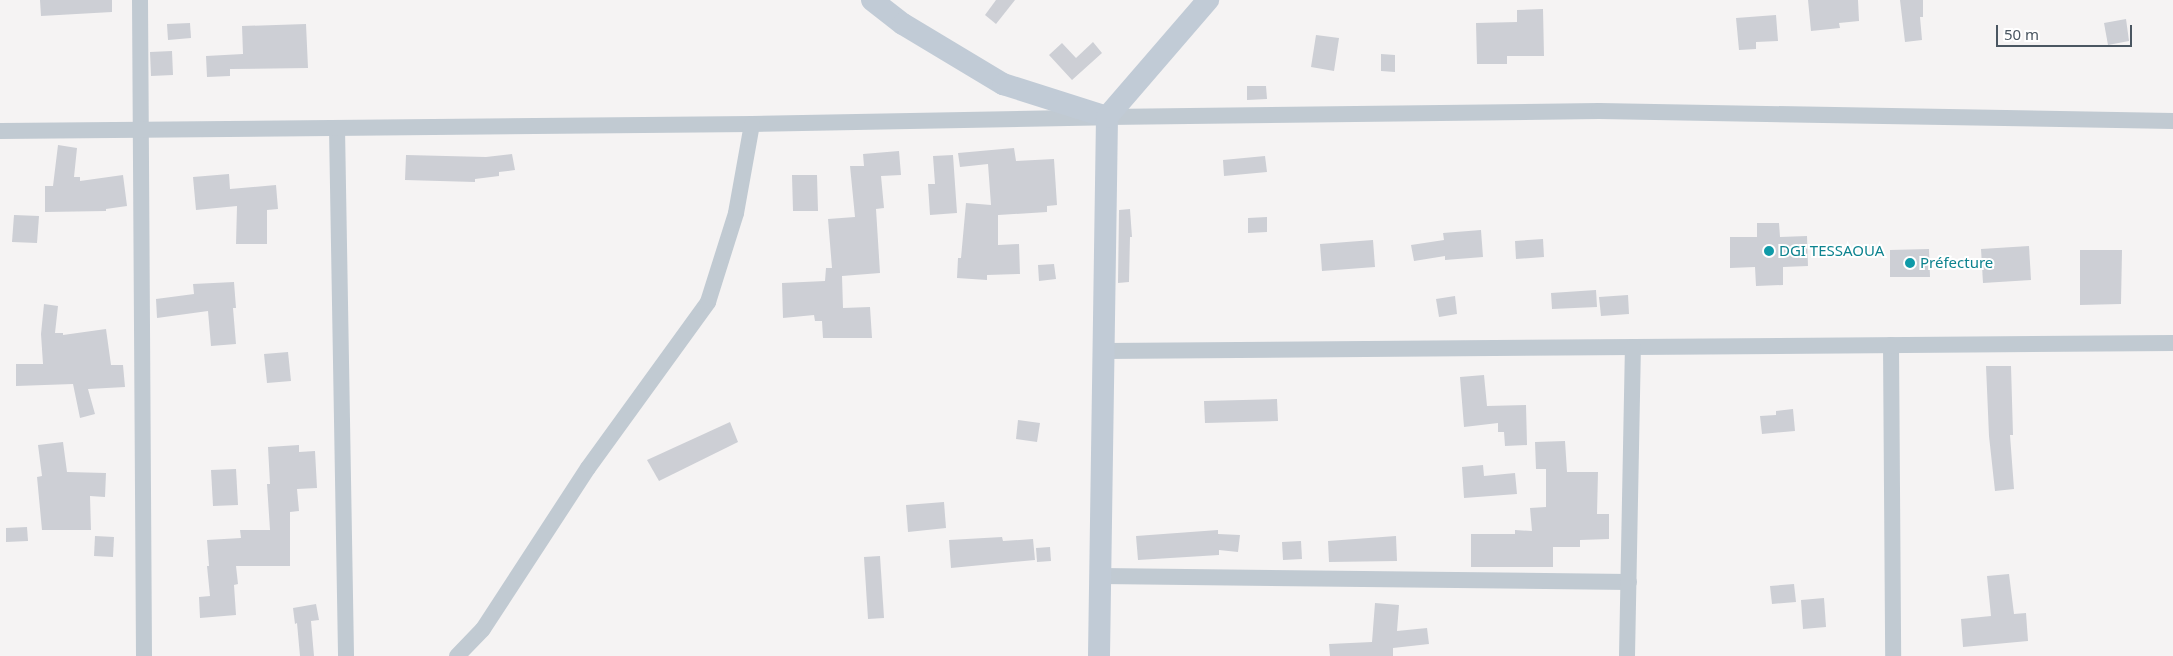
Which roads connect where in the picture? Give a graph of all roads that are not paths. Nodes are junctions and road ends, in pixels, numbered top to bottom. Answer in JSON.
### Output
{"nodes":[{"id":1,"x":140,"y":0,"type":"edge"},
{"id":2,"x":872,"y":0,"type":"edge"},
{"id":3,"x":1208,"y":0,"type":"edge"},
{"id":4,"x":1107,"y":116,"type":"junction"},
{"id":5,"x":2173,"y":121,"type":"edge"},
{"id":6,"x":752,"y":124,"type":"junction"},
{"id":7,"x":337,"y":128,"type":"junction"},
{"id":8,"x":140,"y":130,"type":"junction"},
{"id":9,"x":0,"y":131,"type":"edge"},
{"id":10,"x":2173,"y":343,"type":"edge"},
{"id":11,"x":1891,"y":345,"type":"junction"},
{"id":12,"x":1633,"y":347,"type":"junction"},
{"id":13,"x":1104,"y":351,"type":"junction"},
{"id":14,"x":1101,"y":576,"type":"junction"},
{"id":15,"x":1629,"y":582,"type":"junction"},
{"id":16,"x":144,"y":656,"type":"edge"},
{"id":17,"x":346,"y":656,"type":"edge"},
{"id":18,"x":456,"y":656,"type":"edge"},
{"id":19,"x":1099,"y":656,"type":"edge"},
{"id":20,"x":1627,"y":656,"type":"edge"},
{"id":21,"x":1893,"y":656,"type":"edge"}],
"edges":[{"from":1,"to":8,"type":"street"},
{"from":2,"to":4,"type":"street"},
{"from":3,"to":4,"type":"street"},
{"from":4,"to":5,"type":"street"},
{"from":4,"to":6,"type":"street"},
{"from":4,"to":13,"type":"street"},
{"from":6,"to":7,"type":"street"},
{"from":6,"to":18,"type":"street"},
{"from":7,"to":8,"type":"street"},
{"from":7,"to":17,"type":"street"},
{"from":8,"to":9,"type":"street"},
{"from":8,"to":16,"type":"street"},
{"from":10,"to":11,"type":"street"},
{"from":11,"to":12,"type":"street"},
{"from":11,"to":21,"type":"street"},
{"from":12,"to":13,"type":"street"},
{"from":12,"to":15,"type":"street"},
{"from":13,"to":14,"type":"street"},
{"from":14,"to":15,"type":"street"},
{"from":14,"to":19,"type":"street"},
{"from":15,"to":20,"type":"street"}]}
